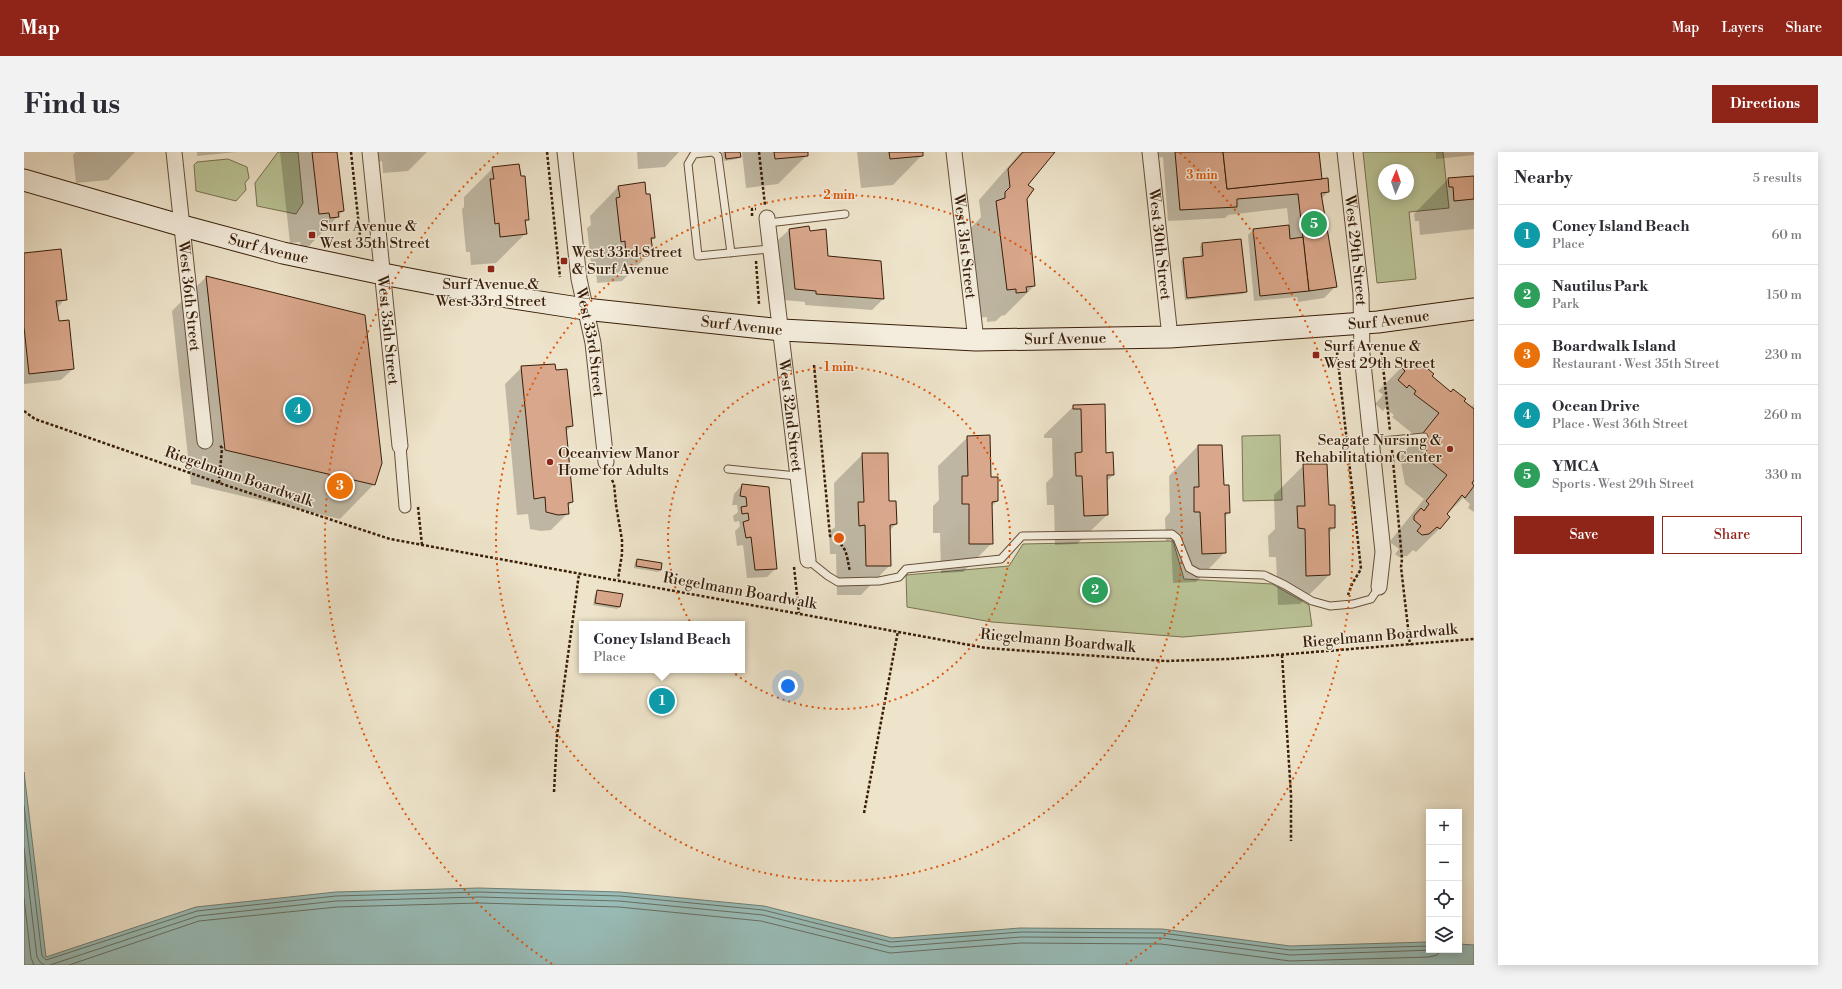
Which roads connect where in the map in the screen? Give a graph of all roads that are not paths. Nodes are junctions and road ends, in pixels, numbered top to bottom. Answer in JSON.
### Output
{"nodes":[{"id":1,"x":174,"y":152,"type":"edge"},
{"id":2,"x":370,"y":152,"type":"edge"},
{"id":3,"x":565,"y":152,"type":"edge"},
{"id":4,"x":954,"y":152,"type":"edge"},
{"id":5,"x":1150,"y":152,"type":"edge"},
{"id":6,"x":1345,"y":152,"type":"edge"},
{"id":7,"x":24,"y":180,"type":"edge"},
{"id":8,"x":845,"y":214,"type":"dead end"},
{"id":9,"x":767,"y":221,"type":"joint"},
{"id":10,"x":183,"y":226,"type":"junction"},
{"id":11,"x":770,"y":249,"type":"junction"},
{"id":12,"x":731,"y":253,"type":"junction"},
{"id":13,"x":383,"y":274,"type":"junction"},
{"id":14,"x":585,"y":309,"type":"junction"},
{"id":15,"x":1474,"y":309,"type":"edge"},
{"id":16,"x":1361,"y":323,"type":"junction"},
{"id":17,"x":782,"y":330,"type":"junction"},
{"id":18,"x":1170,"y":337,"type":"junction"},
{"id":19,"x":976,"y":340,"type":"junction"},
{"id":20,"x":1424,"y":437,"type":"dead end"},
{"id":21,"x":205,"y":441,"type":"dead end"},
{"id":22,"x":1371,"y":442,"type":"junction"},
{"id":23,"x":400,"y":446,"type":"joint"},
{"id":24,"x":606,"y":462,"type":"dead end"},
{"id":25,"x":728,"y":469,"type":"dead end"},
{"id":26,"x":797,"y":476,"type":"junction"},
{"id":27,"x":405,"y":507,"type":"dead end"},
{"id":28,"x":808,"y":560,"type":"joint"},
{"id":29,"x":1379,"y":587,"type":"joint"}],
"edges":[{"from":1,"to":10,"type":"street","name":"West 36th Street"},
{"from":2,"to":13,"type":"street","name":"West 35th Street"},
{"from":3,"to":14,"type":"street","name":"West 33rd Street"},
{"from":4,"to":19,"type":"street","name":"West 31st Street"},
{"from":5,"to":18,"type":"street","name":"West 30th Street"},
{"from":6,"to":16,"type":"street","name":"West 29th Street"},
{"from":7,"to":10,"type":"main road","name":"Surf Avenue"},
{"from":8,"to":9,"type":"lane"},
{"from":9,"to":11,"type":"street","name":"West 32nd Street"},
{"from":10,"to":13,"type":"main road","name":"Surf Avenue"},
{"from":10,"to":21,"type":"street","name":"West 36th Street"},
{"from":11,"to":12,"type":"lane"},
{"from":11,"to":17,"type":"street","name":"West 32nd Street"},
{"from":12,"to":12,"type":"lane"},
{"from":13,"to":14,"type":"main road","name":"Surf Avenue"},
{"from":13,"to":23,"type":"street","name":"West 35th Street"},
{"from":14,"to":17,"type":"main road","name":"Surf Avenue"},
{"from":14,"to":24,"type":"street","name":"West 33rd Street"},
{"from":15,"to":16,"type":"main road","name":"Surf Avenue"},
{"from":16,"to":18,"type":"main road","name":"Surf Avenue"},
{"from":16,"to":22,"type":"street","name":"West 29th Street"},
{"from":17,"to":19,"type":"main road","name":"Surf Avenue"},
{"from":17,"to":26,"type":"street","name":"West 32nd Street"},
{"from":18,"to":19,"type":"main road","name":"Surf Avenue"},
{"from":20,"to":22,"type":"lane"},
{"from":22,"to":29,"type":"street","name":"West 29th Street"},
{"from":23,"to":27,"type":"street","name":"West 35th Street"},
{"from":25,"to":26,"type":"lane"},
{"from":26,"to":28,"type":"street","name":"West 32nd Street"},
{"from":28,"to":29,"type":"lane"}]}
